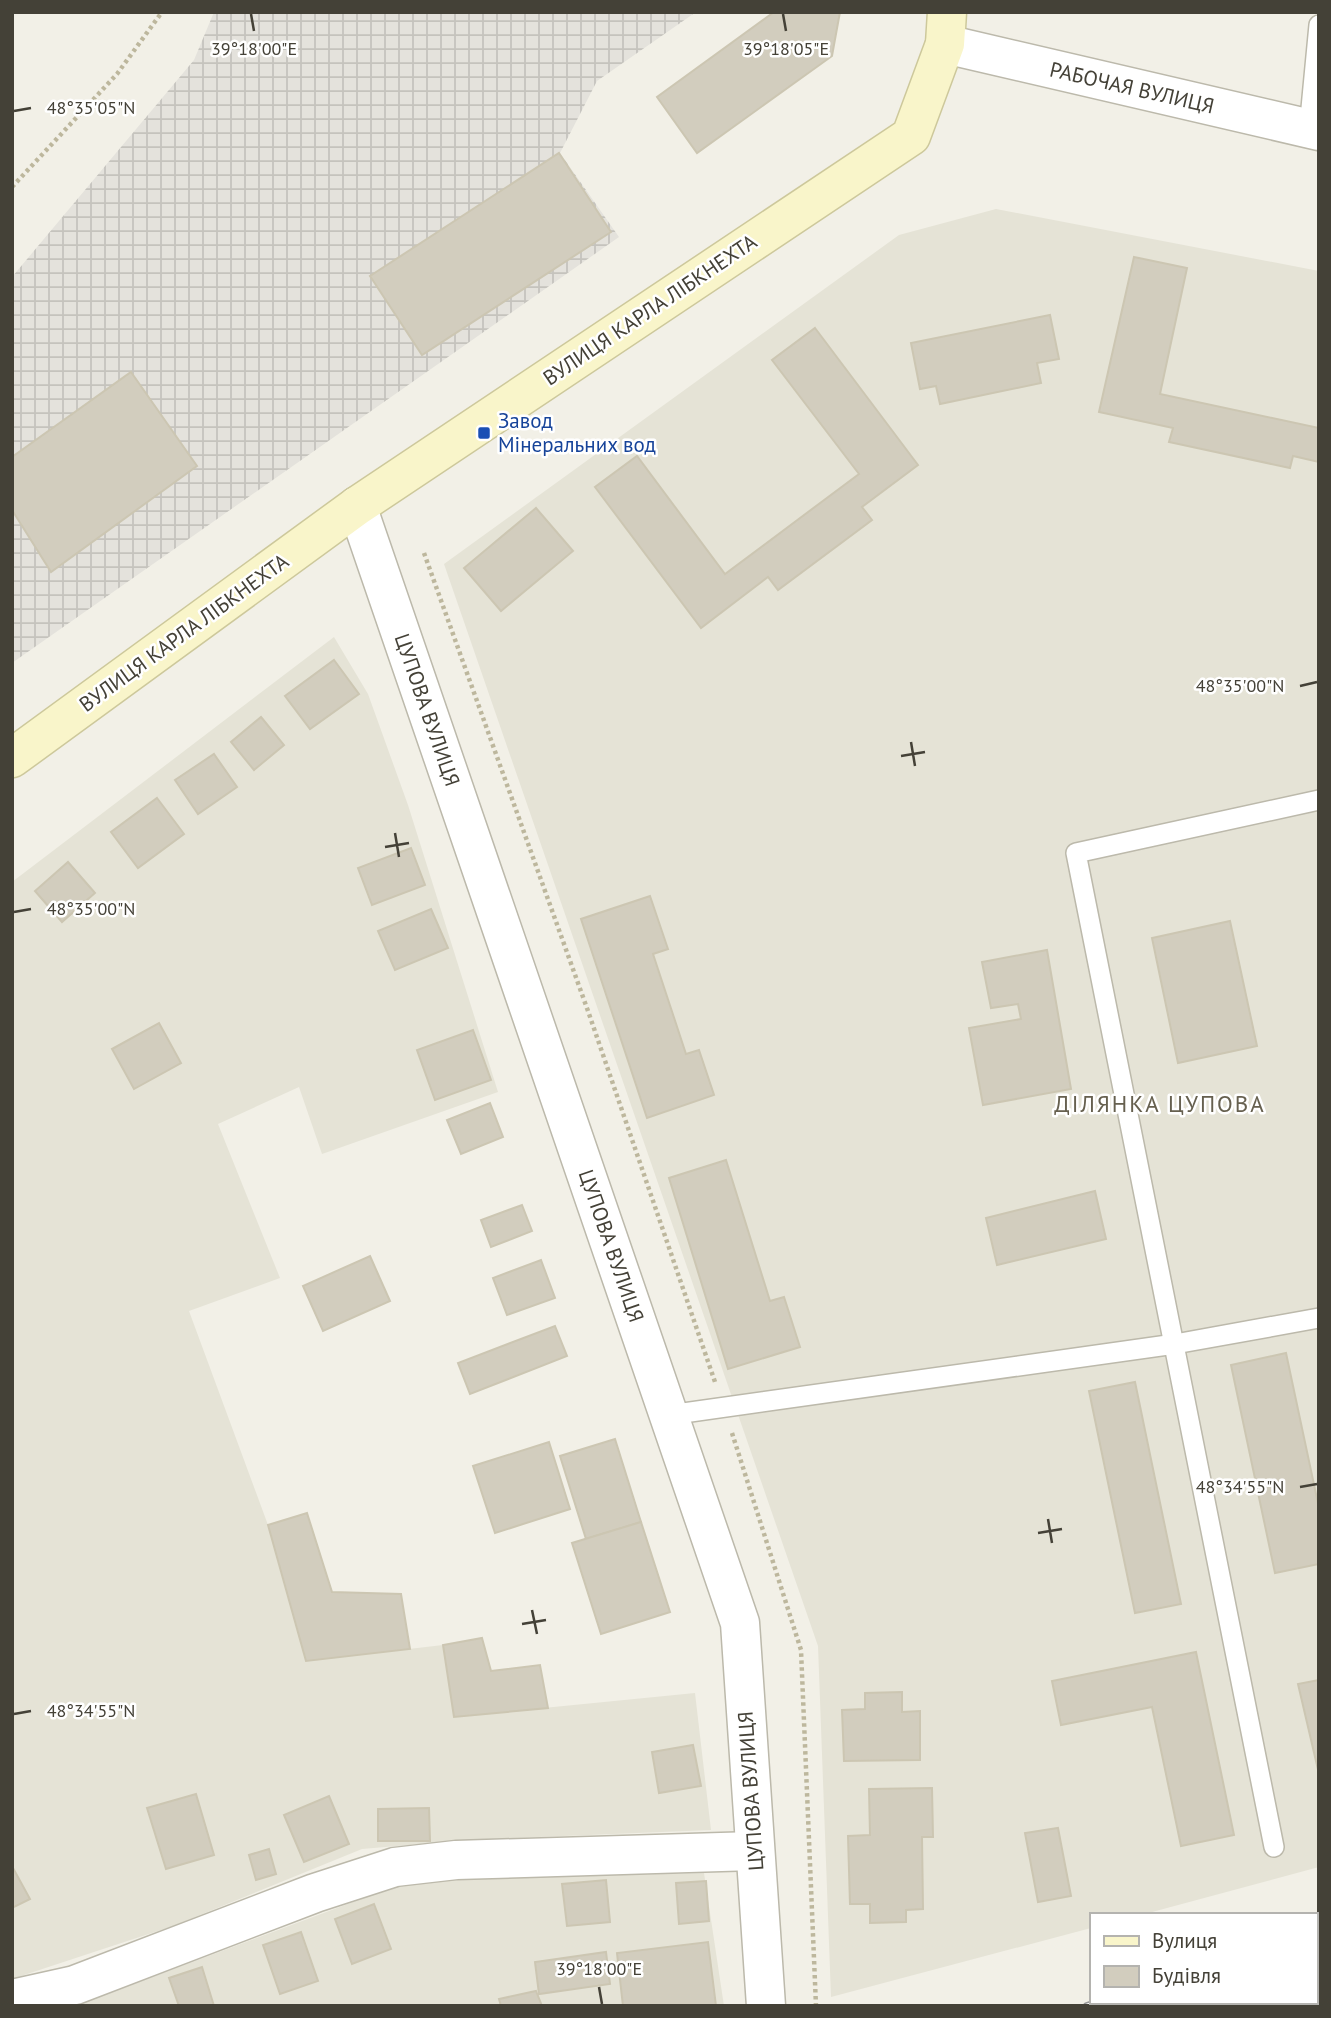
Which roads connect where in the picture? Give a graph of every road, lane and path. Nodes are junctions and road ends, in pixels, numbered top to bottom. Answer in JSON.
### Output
{"nodes":[{"id":1,"x":162,"y":12,"type":"edge"},
{"id":2,"x":1319,"y":26,"type":"edge"},
{"id":3,"x":946,"y":28,"type":"edge"},
{"id":4,"x":1314,"y":130,"type":"edge"},
{"id":5,"x":12,"y":187,"type":"edge"},
{"id":6,"x":357,"y":506,"type":"junction"},
{"id":7,"x":424,"y":553,"type":"dead end"},
{"id":8,"x":12,"y":758,"type":"edge"},
{"id":9,"x":1319,"y":800,"type":"edge"},
{"id":10,"x":1319,"y":1318,"type":"edge"},
{"id":11,"x":1175,"y":1344,"type":"junction"},
{"id":12,"x":723,"y":1406,"type":"junction"},
{"id":13,"x":669,"y":1415,"type":"junction"},
{"id":14,"x":1274,"y":1847,"type":"dead end"},
{"id":15,"x":754,"y":1851,"type":"junction"},
{"id":16,"x":12,"y":1999,"type":"edge"},
{"id":17,"x":766,"y":2006,"type":"edge"},
{"id":18,"x":816,"y":2006,"type":"edge"}],
"edges":[{"from":1,"to":5,"type":"path"},
{"from":2,"to":4,"type":"lane"},
{"from":3,"to":4,"type":"street","name":"РАБОЧАЯ ВУЛИЦЯ"},
{"from":3,"to":6,"type":"street","name":"ВУЛИЦЯ КАРЛА ЛІБКНЕХТА"},
{"from":6,"to":8,"type":"street","name":"ВУЛИЦЯ КАРЛА ЛІБКНЕХТА"},
{"from":6,"to":13,"type":"street","name":"ЦУПОВА ВУЛИЦЯ"},
{"from":7,"to":12,"type":"path"},
{"from":9,"to":11,"type":"lane"},
{"from":10,"to":11,"type":"lane"},
{"from":11,"to":12,"type":"lane"},
{"from":11,"to":14,"type":"lane"},
{"from":12,"to":13,"type":"lane"},
{"from":12,"to":18,"type":"path"},
{"from":13,"to":15,"type":"street","name":"ЦУПОВА ВУЛИЦЯ"},
{"from":15,"to":16,"type":"street"},
{"from":15,"to":17,"type":"street","name":"ЦУПОВА ВУЛИЦЯ"}]}
